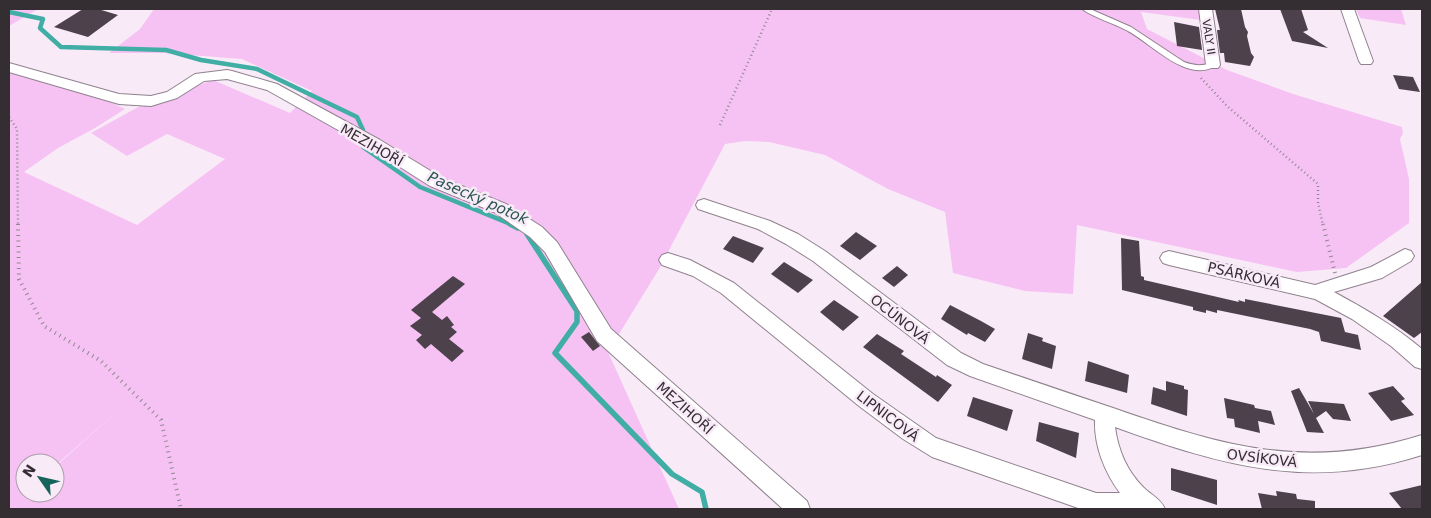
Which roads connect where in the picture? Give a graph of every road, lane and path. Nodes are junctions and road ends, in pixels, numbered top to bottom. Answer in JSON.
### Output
{"nodes":[{"id":1,"x":772,"y":9,"type":"edge"},
{"id":2,"x":1085,"y":9,"type":"edge"},
{"id":3,"x":1205,"y":9,"type":"edge"},
{"id":4,"x":1347,"y":9,"type":"edge"},
{"id":5,"x":1366,"y":61,"type":"dead end"},
{"id":6,"x":1213,"y":65,"type":"joint"},
{"id":7,"x":9,"y":67,"type":"edge"},
{"id":8,"x":1190,"y":67,"type":"junction"},
{"id":9,"x":9,"y":116,"type":"edge"},
{"id":10,"x":720,"y":125,"type":"dead end"},
{"id":11,"x":704,"y":205,"type":"dead end"},
{"id":12,"x":1405,"y":256,"type":"dead end"},
{"id":13,"x":1169,"y":258,"type":"dead end"},
{"id":14,"x":668,"y":260,"type":"dead end"},
{"id":15,"x":1337,"y":284,"type":"junction"},
{"id":16,"x":1319,"y":293,"type":"junction"},
{"id":17,"x":1422,"y":361,"type":"edge"},
{"id":18,"x":1105,"y":416,"type":"junction"},
{"id":19,"x":1422,"y":445,"type":"edge"},
{"id":20,"x":1148,"y":506,"type":"edge"},
{"id":21,"x":180,"y":509,"type":"edge"},
{"id":22,"x":799,"y":509,"type":"edge"}],
"edges":[{"from":1,"to":10,"type":"path"},
{"from":2,"to":8,"type":"lane"},
{"from":3,"to":6,"type":"street","name":"VALY II"},
{"from":4,"to":5,"type":"street"},
{"from":6,"to":8,"type":"lane"},
{"from":7,"to":22,"type":"street","name":"MEZIHOŘÍ"},
{"from":8,"to":15,"type":"path"},
{"from":9,"to":21,"type":"path"},
{"from":11,"to":18,"type":"street","name":"OCÚNOVÁ"},
{"from":12,"to":15,"type":"street"},
{"from":13,"to":16,"type":"street","name":"PSÁRKOVÁ"},
{"from":14,"to":20,"type":"street","name":"LIPNICOVÁ"},
{"from":15,"to":16,"type":"street"},
{"from":16,"to":17,"type":"street","name":"PSÁRKOVÁ"},
{"from":18,"to":19,"type":"street","name":"OVSÍKOVÁ"},
{"from":18,"to":20,"type":"street"}]}
